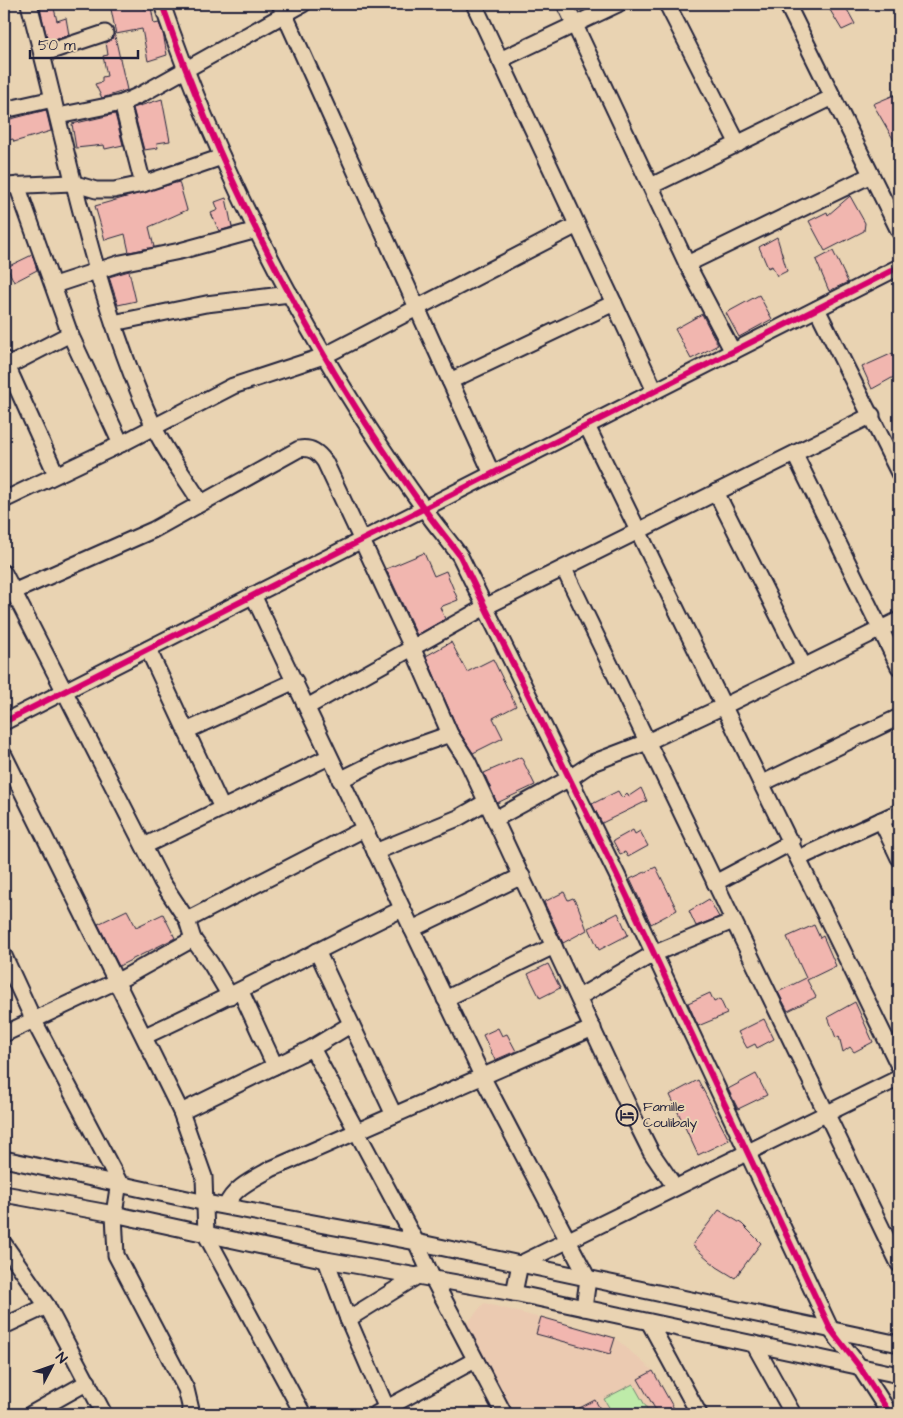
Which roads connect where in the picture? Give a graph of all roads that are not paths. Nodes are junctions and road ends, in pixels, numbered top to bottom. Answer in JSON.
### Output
{"nodes":[{"id":1,"x":29,"y":4,"type":"edge"},
{"id":2,"x":162,"y":4,"type":"edge"},
{"id":3,"x":303,"y":4,"type":"edge"},
{"id":4,"x":474,"y":4,"type":"edge"},
{"id":5,"x":564,"y":4,"type":"edge"},
{"id":6,"x":618,"y":4,"type":"edge"},
{"id":7,"x":668,"y":4,"type":"edge"},
{"id":8,"x":787,"y":4,"type":"edge"},
{"id":9,"x":283,"y":9,"type":"edge"},
{"id":10,"x":574,"y":25,"type":"junction"},
{"id":11,"x":105,"y":33,"type":"dead end"},
{"id":12,"x":42,"y":54,"type":"junction"},
{"id":13,"x":500,"y":60,"type":"junction"},
{"id":14,"x":185,"y":71,"type":"junction"},
{"id":15,"x":833,"y":97,"type":"junction"},
{"id":16,"x":53,"y":99,"type":"junction"},
{"id":17,"x":122,"y":103,"type":"junction"},
{"id":18,"x":4,"y":110,"type":"edge"},
{"id":19,"x":58,"y":116,"type":"junction"},
{"id":20,"x":738,"y":144,"type":"junction"},
{"id":21,"x":222,"y":157,"type":"junction"},
{"id":22,"x":871,"y":175,"type":"junction"},
{"id":23,"x":72,"y":183,"type":"junction"},
{"id":24,"x":143,"y":184,"type":"junction"},
{"id":25,"x":10,"y":186,"type":"edge"},
{"id":26,"x":651,"y":186,"type":"junction"},
{"id":27,"x":577,"y":225,"type":"junction"},
{"id":28,"x":257,"y":230,"type":"junction"},
{"id":29,"x":899,"y":231,"type":"edge"},
{"id":30,"x":687,"y":264,"type":"junction"},
{"id":31,"x":899,"y":267,"type":"edge"},
{"id":32,"x":97,"y":270,"type":"junction"},
{"id":33,"x":54,"y":285,"type":"junction"},
{"id":34,"x":290,"y":294,"type":"junction"},
{"id":35,"x":614,"y":303,"type":"junction"},
{"id":36,"x":418,"y":306,"type":"junction"},
{"id":37,"x":817,"y":309,"type":"junction"},
{"id":38,"x":113,"y":323,"type":"junction"},
{"id":39,"x":70,"y":334,"type":"junction"},
{"id":40,"x":733,"y":352,"type":"junction"},
{"id":41,"x":324,"y":356,"type":"junction"},
{"id":42,"x":5,"y":365,"type":"edge"},
{"id":43,"x":450,"y":381,"type":"junction"},
{"id":44,"x":655,"y":391,"type":"junction"},
{"id":45,"x":872,"y":416,"type":"junction"},
{"id":46,"x":587,"y":426,"type":"junction"},
{"id":47,"x":154,"y":427,"type":"junction"},
{"id":48,"x":121,"y":444,"type":"junction"},
{"id":49,"x":795,"y":454,"type":"junction"},
{"id":50,"x":899,"y":473,"type":"edge"},
{"id":51,"x":56,"y":474,"type":"junction"},
{"id":52,"x":492,"y":474,"type":"junction"},
{"id":53,"x":716,"y":492,"type":"junction"},
{"id":54,"x":4,"y":500,"type":"edge"},
{"id":55,"x":201,"y":503,"type":"junction"},
{"id":56,"x":424,"y":509,"type":"junction"},
{"id":57,"x":640,"y":532,"type":"junction"},
{"id":58,"x":361,"y":541,"type":"junction"},
{"id":59,"x":564,"y":569,"type":"junction"},
{"id":60,"x":4,"y":573,"type":"edge"},
{"id":61,"x":8,"y":594,"type":"edge"},
{"id":62,"x":254,"y":595,"type":"junction"},
{"id":63,"x":484,"y":607,"type":"junction"},
{"id":64,"x":899,"y":620,"type":"edge"},
{"id":65,"x":881,"y":629,"type":"junction"},
{"id":66,"x":412,"y":647,"type":"junction"},
{"id":67,"x":148,"y":649,"type":"junction"},
{"id":68,"x":804,"y":667,"type":"junction"},
{"id":69,"x":899,"y":667,"type":"edge"},
{"id":70,"x":295,"y":681,"type":"junction"},
{"id":71,"x":65,"y":691,"type":"junction"},
{"id":72,"x":724,"y":706,"type":"junction"},
{"id":73,"x":307,"y":707,"type":"junction"},
{"id":74,"x":899,"y":717,"type":"edge"},
{"id":75,"x":4,"y":722,"type":"edge"},
{"id":76,"x":186,"y":731,"type":"junction"},
{"id":77,"x":450,"y":734,"type":"junction"},
{"id":78,"x":647,"y":742,"type":"junction"},
{"id":79,"x":4,"y":755,"type":"edge"},
{"id":80,"x":329,"y":757,"type":"junction"},
{"id":81,"x":570,"y":778,"type":"junction"},
{"id":82,"x":340,"y":780,"type":"junction"},
{"id":83,"x":763,"y":783,"type":"junction"},
{"id":84,"x":486,"y":802,"type":"junction"},
{"id":85,"x":222,"y":808,"type":"junction"},
{"id":86,"x":899,"y":812,"type":"edge"},
{"id":87,"x":495,"y":819,"type":"junction"},
{"id":88,"x":881,"y":820,"type":"junction"},
{"id":89,"x":364,"y":829,"type":"junction"},
{"id":90,"x":792,"y":842,"type":"junction"},
{"id":91,"x":144,"y":846,"type":"junction"},
{"id":92,"x":375,"y":852,"type":"junction"},
{"id":93,"x":800,"y":858,"type":"junction"},
{"id":94,"x":899,"y":858,"type":"edge"},
{"id":95,"x":522,"y":876,"type":"junction"},
{"id":96,"x":715,"y":883,"type":"junction"},
{"id":97,"x":402,"y":909,"type":"junction"},
{"id":98,"x":187,"y":920,"type":"junction"},
{"id":99,"x":733,"y":921,"type":"junction"},
{"id":100,"x":412,"y":929,"type":"junction"},
{"id":101,"x":194,"y":939,"type":"junction"},
{"id":102,"x":554,"y":946,"type":"junction"},
{"id":103,"x":317,"y":951,"type":"junction"},
{"id":104,"x":653,"y":954,"type":"junction"},
{"id":105,"x":4,"y":956,"type":"edge"},
{"id":106,"x":116,"y":981,"type":"junction"},
{"id":107,"x":236,"y":994,"type":"junction"},
{"id":108,"x":579,"y":997,"type":"junction"},
{"id":109,"x":445,"y":999,"type":"junction"},
{"id":110,"x":34,"y":1021,"type":"junction"},
{"id":111,"x":350,"y":1025,"type":"junction"},
{"id":112,"x":593,"y":1028,"type":"junction"},
{"id":113,"x":4,"y":1034,"type":"edge"},
{"id":114,"x":145,"y":1036,"type":"junction"},
{"id":115,"x":312,"y":1048,"type":"junction"},
{"id":116,"x":275,"y":1066,"type":"junction"},
{"id":117,"x":899,"y":1066,"type":"edge"},
{"id":118,"x":483,"y":1076,"type":"junction"},
{"id":119,"x":899,"y":1078,"type":"edge"},
{"id":120,"x":182,"y":1112,"type":"junction"},
{"id":121,"x":826,"y":1114,"type":"junction"},
{"id":122,"x":394,"y":1115,"type":"junction"},
{"id":123,"x":358,"y":1132,"type":"junction"},
{"id":124,"x":747,"y":1152,"type":"junction"},
{"id":125,"x":4,"y":1159,"type":"edge"},
{"id":126,"x":119,"y":1182,"type":"junction"},
{"id":127,"x":675,"y":1187,"type":"junction"},
{"id":128,"x":4,"y":1194,"type":"edge"},
{"id":129,"x":206,"y":1203,"type":"junction"},
{"id":130,"x":226,"y":1206,"type":"junction"},
{"id":131,"x":114,"y":1214,"type":"junction"},
{"id":132,"x":206,"y":1235,"type":"junction"},
{"id":133,"x":566,"y":1240,"type":"junction"},
{"id":134,"x":416,"y":1242,"type":"junction"},
{"id":135,"x":4,"y":1244,"type":"edge"},
{"id":136,"x":326,"y":1260,"type":"junction"},
{"id":137,"x":520,"y":1264,"type":"junction"},
{"id":138,"x":899,"y":1264,"type":"edge"},
{"id":139,"x":426,"y":1276,"type":"junction"},
{"id":140,"x":588,"y":1279,"type":"junction"},
{"id":141,"x":514,"y":1293,"type":"junction"},
{"id":142,"x":47,"y":1306,"type":"junction"},
{"id":143,"x":584,"y":1308,"type":"junction"},
{"id":144,"x":348,"y":1320,"type":"junction"},
{"id":145,"x":649,"y":1322,"type":"junction"},
{"id":146,"x":4,"y":1326,"type":"edge"},
{"id":147,"x":831,"y":1330,"type":"junction"},
{"id":148,"x":754,"y":1344,"type":"junction"},
{"id":149,"x":899,"y":1344,"type":"edge"},
{"id":150,"x":475,"y":1360,"type":"junction"},
{"id":151,"x":859,"y":1366,"type":"junction"},
{"id":152,"x":899,"y":1375,"type":"edge"},
{"id":153,"x":88,"y":1382,"type":"junction"},
{"id":154,"x":382,"y":1411,"type":"edge"},
{"id":155,"x":31,"y":1414,"type":"edge"},
{"id":156,"x":104,"y":1414,"type":"edge"},
{"id":157,"x":192,"y":1414,"type":"edge"},
{"id":158,"x":303,"y":1414,"type":"edge"},
{"id":159,"x":504,"y":1414,"type":"edge"},
{"id":160,"x":699,"y":1414,"type":"edge"},
{"id":161,"x":793,"y":1414,"type":"edge"},
{"id":162,"x":890,"y":1414,"type":"edge"}],
"edges":[{"from":1,"to":12,"type":"street"},
{"from":2,"to":14,"type":"street"},
{"from":3,"to":9,"type":"street"},
{"from":4,"to":13,"type":"street"},
{"from":5,"to":10,"type":"street"},
{"from":6,"to":10,"type":"street"},
{"from":7,"to":20,"type":"street"},
{"from":8,"to":15,"type":"street"},
{"from":9,"to":14,"type":"street"},
{"from":9,"to":36,"type":"street"},
{"from":10,"to":13,"type":"street"},
{"from":10,"to":26,"type":"street"},
{"from":11,"to":12,"type":"street"},
{"from":12,"to":16,"type":"street"},
{"from":13,"to":27,"type":"street"},
{"from":14,"to":17,"type":"street"},
{"from":14,"to":21,"type":"street"},
{"from":15,"to":20,"type":"street"},
{"from":15,"to":22,"type":"street"},
{"from":16,"to":18,"type":"street"},
{"from":16,"to":19,"type":"street"},
{"from":17,"to":19,"type":"street"},
{"from":17,"to":24,"type":"street"},
{"from":19,"to":23,"type":"street"},
{"from":20,"to":26,"type":"street"},
{"from":21,"to":24,"type":"street"},
{"from":21,"to":28,"type":"street"},
{"from":22,"to":29,"type":"street"},
{"from":22,"to":30,"type":"street"},
{"from":23,"to":24,"type":"street"},
{"from":23,"to":25,"type":"street"},
{"from":23,"to":32,"type":"street"},
{"from":25,"to":33,"type":"street"},
{"from":26,"to":30,"type":"street"},
{"from":27,"to":35,"type":"street"},
{"from":27,"to":36,"type":"street"},
{"from":28,"to":32,"type":"street"},
{"from":28,"to":34,"type":"street"},
{"from":30,"to":40,"type":"street"},
{"from":31,"to":37,"type":"street"},
{"from":32,"to":33,"type":"street"},
{"from":32,"to":38,"type":"street"},
{"from":33,"to":39,"type":"street"},
{"from":34,"to":38,"type":"street"},
{"from":34,"to":41,"type":"street"},
{"from":35,"to":43,"type":"street"},
{"from":35,"to":44,"type":"street"},
{"from":36,"to":41,"type":"street"},
{"from":36,"to":43,"type":"street"},
{"from":37,"to":40,"type":"street"},
{"from":37,"to":45,"type":"street"},
{"from":38,"to":47,"type":"street"},
{"from":39,"to":42,"type":"street"},
{"from":39,"to":48,"type":"street"},
{"from":40,"to":44,"type":"street"},
{"from":41,"to":47,"type":"street"},
{"from":41,"to":56,"type":"street"},
{"from":42,"to":51,"type":"street"},
{"from":43,"to":52,"type":"street"},
{"from":44,"to":46,"type":"street"},
{"from":45,"to":49,"type":"street"},
{"from":45,"to":50,"type":"street"},
{"from":46,"to":52,"type":"street"},
{"from":46,"to":57,"type":"street"},
{"from":47,"to":48,"type":"street"},
{"from":47,"to":55,"type":"street"},
{"from":48,"to":51,"type":"street"},
{"from":49,"to":53,"type":"street"},
{"from":49,"to":65,"type":"street"},
{"from":51,"to":54,"type":"street"},
{"from":52,"to":56,"type":"street"},
{"from":53,"to":57,"type":"street"},
{"from":53,"to":68,"type":"street"},
{"from":55,"to":58,"type":"street"},
{"from":55,"to":61,"type":"street"},
{"from":56,"to":58,"type":"street"},
{"from":56,"to":63,"type":"street"},
{"from":57,"to":59,"type":"street"},
{"from":57,"to":72,"type":"street"},
{"from":58,"to":62,"type":"street"},
{"from":58,"to":66,"type":"street"},
{"from":59,"to":63,"type":"street"},
{"from":59,"to":78,"type":"street"},
{"from":60,"to":61,"type":"street"},
{"from":61,"to":71,"type":"street"},
{"from":62,"to":67,"type":"street"},
{"from":62,"to":70,"type":"street"},
{"from":63,"to":66,"type":"street"},
{"from":63,"to":81,"type":"street"},
{"from":64,"to":65,"type":"street"},
{"from":65,"to":68,"type":"street"},
{"from":65,"to":69,"type":"street"},
{"from":66,"to":73,"type":"street"},
{"from":66,"to":77,"type":"street"},
{"from":67,"to":71,"type":"street"},
{"from":67,"to":76,"type":"street"},
{"from":68,"to":72,"type":"street"},
{"from":70,"to":73,"type":"street"},
{"from":70,"to":76,"type":"street"},
{"from":71,"to":75,"type":"street"},
{"from":71,"to":91,"type":"street"},
{"from":72,"to":78,"type":"street"},
{"from":72,"to":83,"type":"street"},
{"from":73,"to":80,"type":"street"},
{"from":74,"to":83,"type":"street"},
{"from":76,"to":85,"type":"street"},
{"from":77,"to":82,"type":"street"},
{"from":77,"to":84,"type":"street"},
{"from":78,"to":81,"type":"street"},
{"from":78,"to":96,"type":"street"},
{"from":79,"to":106,"type":"street"},
{"from":80,"to":82,"type":"street"},
{"from":80,"to":85,"type":"street"},
{"from":81,"to":87,"type":"street"},
{"from":81,"to":104,"type":"street"},
{"from":82,"to":89,"type":"street"},
{"from":83,"to":90,"type":"street"},
{"from":84,"to":87,"type":"street"},
{"from":84,"to":92,"type":"street"},
{"from":85,"to":91,"type":"street"},
{"from":86,"to":88,"type":"street"},
{"from":87,"to":95,"type":"street"},
{"from":88,"to":93,"type":"street"},
{"from":88,"to":94,"type":"street"},
{"from":89,"to":92,"type":"street"},
{"from":89,"to":98,"type":"street"},
{"from":90,"to":93,"type":"street"},
{"from":90,"to":96,"type":"street"},
{"from":91,"to":98,"type":"street"},
{"from":92,"to":97,"type":"street"},
{"from":93,"to":117,"type":"street"},
{"from":95,"to":100,"type":"street"},
{"from":95,"to":102,"type":"street"},
{"from":96,"to":99,"type":"street"},
{"from":97,"to":100,"type":"street"},
{"from":97,"to":103,"type":"street"},
{"from":98,"to":101,"type":"street"},
{"from":99,"to":104,"type":"street"},
{"from":99,"to":121,"type":"street"},
{"from":100,"to":109,"type":"street"},
{"from":101,"to":106,"type":"street"},
{"from":101,"to":107,"type":"street"},
{"from":102,"to":108,"type":"street"},
{"from":102,"to":109,"type":"street"},
{"from":103,"to":107,"type":"street"},
{"from":103,"to":111,"type":"street"},
{"from":104,"to":108,"type":"street"},
{"from":104,"to":124,"type":"street"},
{"from":105,"to":110,"type":"street"},
{"from":106,"to":110,"type":"street"},
{"from":106,"to":114,"type":"street"},
{"from":107,"to":114,"type":"street"},
{"from":107,"to":116,"type":"street"},
{"from":108,"to":112,"type":"street"},
{"from":109,"to":118,"type":"street"},
{"from":110,"to":113,"type":"street"},
{"from":110,"to":126,"type":"street"},
{"from":111,"to":115,"type":"street"},
{"from":111,"to":122,"type":"street"},
{"from":112,"to":118,"type":"street"},
{"from":112,"to":127,"type":"street"},
{"from":114,"to":120,"type":"street"},
{"from":115,"to":116,"type":"street"},
{"from":115,"to":123,"type":"street"},
{"from":116,"to":120,"type":"street"},
{"from":118,"to":122,"type":"street"},
{"from":118,"to":133,"type":"street"},
{"from":119,"to":121,"type":"street"},
{"from":120,"to":129,"type":"street"},
{"from":121,"to":124,"type":"street"},
{"from":121,"to":138,"type":"street"},
{"from":122,"to":123,"type":"street"},
{"from":123,"to":130,"type":"street"},
{"from":123,"to":134,"type":"street"},
{"from":124,"to":127,"type":"street"},
{"from":124,"to":147,"type":"street"},
{"from":125,"to":126,"type":"street"},
{"from":126,"to":129,"type":"street"},
{"from":126,"to":131,"type":"street"},
{"from":127,"to":133,"type":"street"},
{"from":128,"to":131,"type":"street"},
{"from":129,"to":130,"type":"street"},
{"from":129,"to":132,"type":"street"},
{"from":130,"to":134,"type":"street"},
{"from":131,"to":132,"type":"street"},
{"from":131,"to":157,"type":"street"},
{"from":132,"to":136,"type":"street"},
{"from":132,"to":158,"type":"street"},
{"from":133,"to":137,"type":"street"},
{"from":133,"to":140,"type":"street"},
{"from":134,"to":137,"type":"street"},
{"from":134,"to":139,"type":"street"},
{"from":135,"to":142,"type":"street"},
{"from":136,"to":139,"type":"street"},
{"from":136,"to":144,"type":"street"},
{"from":137,"to":140,"type":"street"},
{"from":137,"to":141,"type":"street"},
{"from":139,"to":141,"type":"street"},
{"from":139,"to":144,"type":"street"},
{"from":139,"to":150,"type":"street"},
{"from":140,"to":143,"type":"street"},
{"from":140,"to":147,"type":"street"},
{"from":141,"to":143,"type":"street"},
{"from":142,"to":146,"type":"street"},
{"from":142,"to":153,"type":"street"},
{"from":143,"to":145,"type":"street"},
{"from":144,"to":154,"type":"street"},
{"from":145,"to":148,"type":"street"},
{"from":145,"to":160,"type":"street"},
{"from":147,"to":149,"type":"street"},
{"from":147,"to":151,"type":"street"},
{"from":148,"to":151,"type":"street"},
{"from":148,"to":161,"type":"street"},
{"from":150,"to":154,"type":"street"},
{"from":150,"to":159,"type":"street"},
{"from":151,"to":152,"type":"street"},
{"from":151,"to":162,"type":"street"},
{"from":153,"to":155,"type":"street"},
{"from":153,"to":156,"type":"street"}]}
